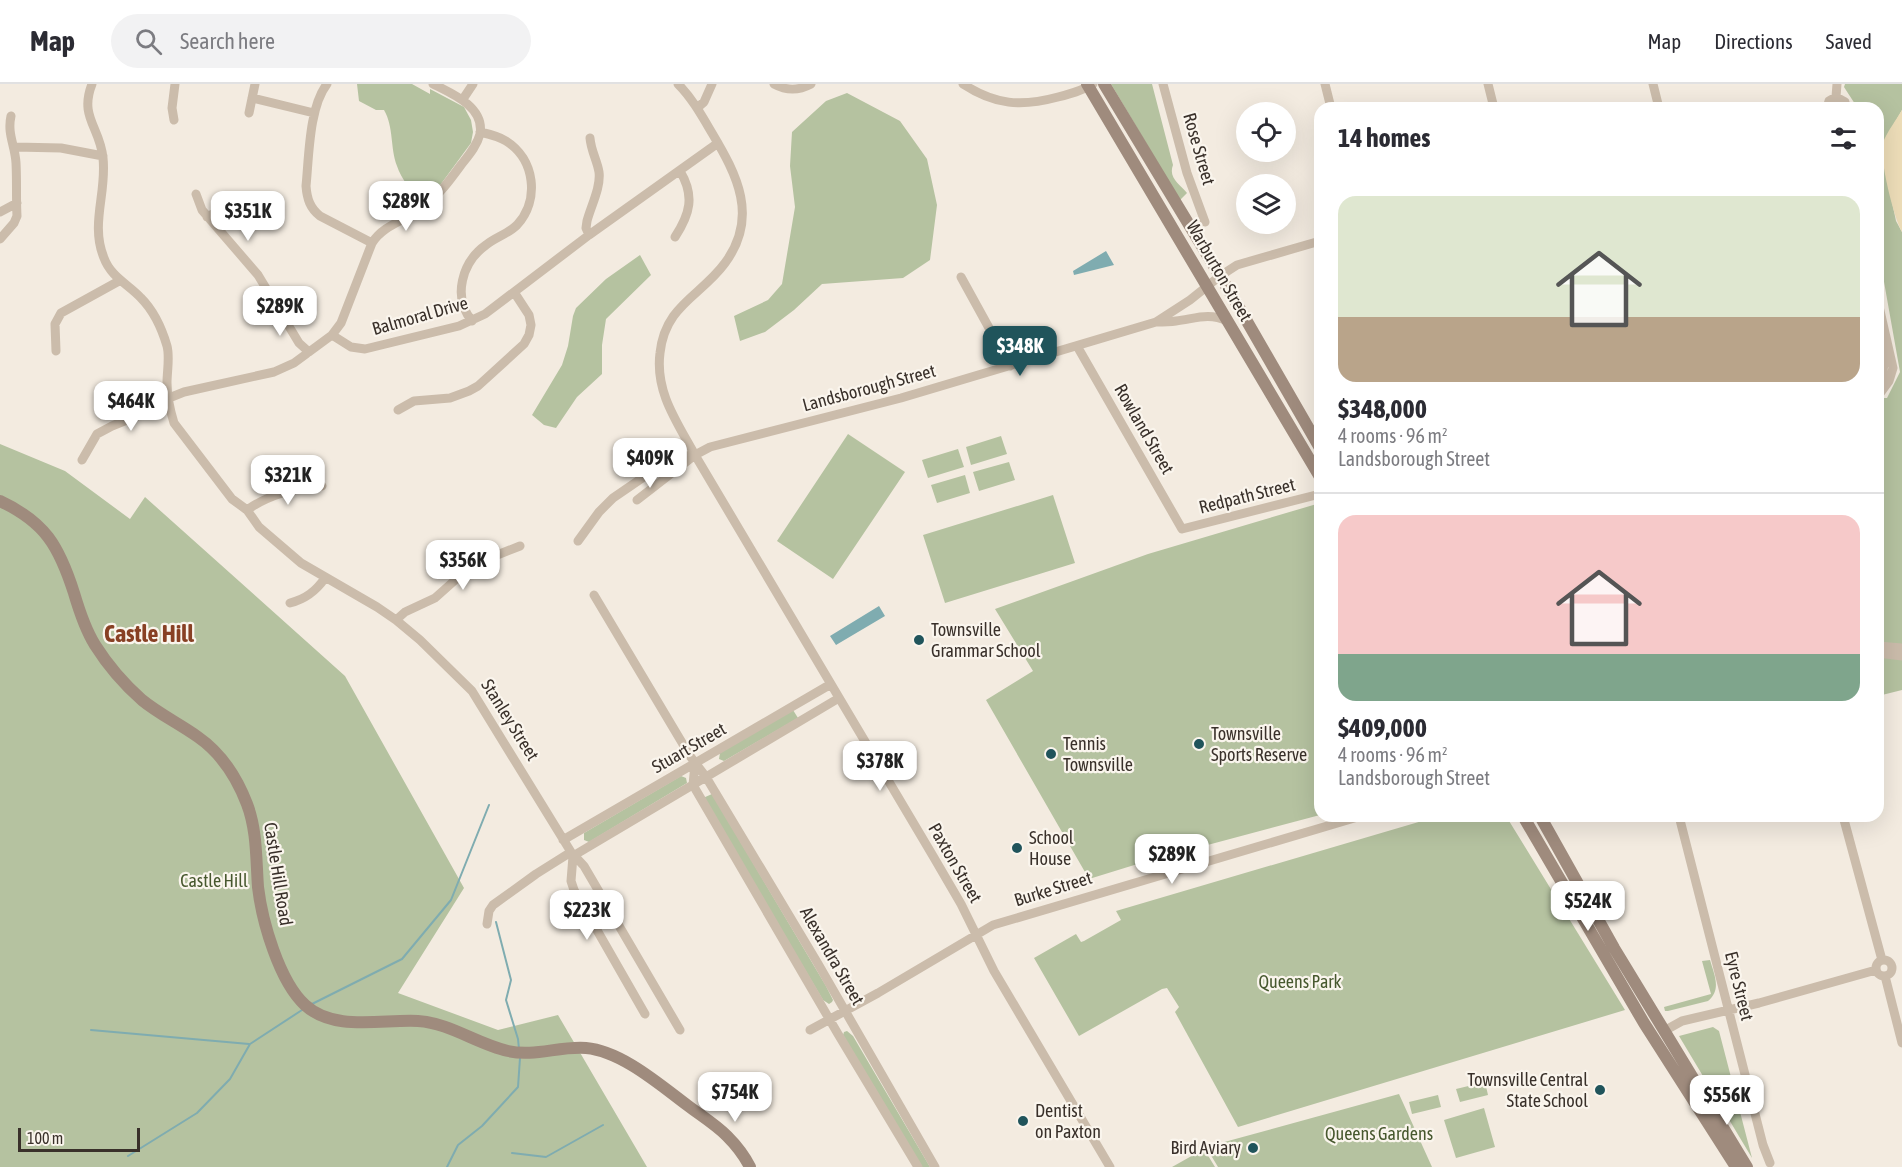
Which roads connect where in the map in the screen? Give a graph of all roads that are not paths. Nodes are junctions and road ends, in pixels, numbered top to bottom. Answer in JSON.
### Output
{"nodes":[{"id":1,"x":92,"y":84,"type":"edge"},
{"id":2,"x":175,"y":84,"type":"edge"},
{"id":3,"x":255,"y":84,"type":"edge"},
{"id":4,"x":327,"y":84,"type":"edge"},
{"id":5,"x":433,"y":84,"type":"edge"},
{"id":6,"x":473,"y":84,"type":"edge"},
{"id":7,"x":678,"y":84,"type":"edge"},
{"id":8,"x":712,"y":84,"type":"edge"},
{"id":9,"x":774,"y":84,"type":"edge"},
{"id":10,"x":811,"y":84,"type":"edge"},
{"id":11,"x":963,"y":84,"type":"edge"},
{"id":12,"x":1104,"y":84,"type":"edge"},
{"id":13,"x":1163,"y":84,"type":"edge"},
{"id":14,"x":1325,"y":84,"type":"edge"},
{"id":15,"x":1488,"y":84,"type":"edge"},
{"id":16,"x":1653,"y":84,"type":"edge"},
{"id":17,"x":1837,"y":84,"type":"edge"},
{"id":18,"x":1090,"y":85,"type":"edge"},
{"id":19,"x":1836,"y":97,"type":"junction"},
{"id":20,"x":252,"y":98,"type":"junction"},
{"id":21,"x":463,"y":99,"type":"junction"},
{"id":22,"x":1330,"y":102,"type":"edge"},
{"id":23,"x":1492,"y":102,"type":"edge"},
{"id":24,"x":1658,"y":102,"type":"edge"},
{"id":25,"x":1829,"y":102,"type":"edge"},
{"id":26,"x":1843,"y":102,"type":"edge"},
{"id":27,"x":697,"y":108,"type":"junction"},
{"id":28,"x":249,"y":113,"type":"dead end"},
{"id":29,"x":314,"y":113,"type":"junction"},
{"id":30,"x":11,"y":116,"type":"dead end"},
{"id":31,"x":174,"y":120,"type":"dead end"},
{"id":32,"x":480,"y":132,"type":"junction"},
{"id":33,"x":590,"y":138,"type":"dead end"},
{"id":34,"x":718,"y":143,"type":"junction"},
{"id":35,"x":15,"y":147,"type":"junction"},
{"id":36,"x":103,"y":156,"type":"junction"},
{"id":37,"x":680,"y":171,"type":"junction"},
{"id":38,"x":196,"y":194,"type":"dead end"},
{"id":39,"x":17,"y":203,"type":"junction"},
{"id":40,"x":228,"y":206,"type":"dead end"},
{"id":41,"x":0,"y":212,"type":"edge"},
{"id":42,"x":207,"y":217,"type":"junction"},
{"id":43,"x":1205,"y":222,"type":"dead end"},
{"id":44,"x":589,"y":235,"type":"junction"},
{"id":45,"x":675,"y":237,"type":"dead end"},
{"id":46,"x":0,"y":239,"type":"edge"},
{"id":47,"x":372,"y":243,"type":"junction"},
{"id":48,"x":1314,"y":243,"type":"edge"},
{"id":49,"x":1220,"y":276,"type":"junction"},
{"id":50,"x":961,"y":278,"type":"dead end"},
{"id":51,"x":119,"y":280,"type":"junction"},
{"id":52,"x":1207,"y":286,"type":"junction"},
{"id":53,"x":514,"y":292,"type":"junction"},
{"id":54,"x":472,"y":321,"type":"junction"},
{"id":55,"x":1227,"y":321,"type":"junction"},
{"id":56,"x":1156,"y":322,"type":"junction"},
{"id":57,"x":1884,"y":328,"type":"edge"},
{"id":58,"x":332,"y":335,"type":"junction"},
{"id":59,"x":1077,"y":346,"type":"junction"},
{"id":60,"x":56,"y":351,"type":"dead end"},
{"id":61,"x":309,"y":352,"type":"junction"},
{"id":62,"x":1010,"y":366,"type":"junction"},
{"id":63,"x":1884,"y":388,"type":"edge"},
{"id":64,"x":170,"y":398,"type":"junction"},
{"id":65,"x":398,"y":410,"type":"dead end"},
{"id":66,"x":1314,"y":438,"type":"edge"},
{"id":67,"x":695,"y":455,"type":"junction"},
{"id":68,"x":82,"y":460,"type":"dead end"},
{"id":69,"x":1314,"y":467,"type":"edge"},
{"id":70,"x":322,"y":486,"type":"dead end"},
{"id":71,"x":1314,"y":496,"type":"edge"},
{"id":72,"x":637,"y":500,"type":"dead end"},
{"id":73,"x":0,"y":501,"type":"edge"},
{"id":74,"x":247,"y":510,"type":"junction"},
{"id":75,"x":1182,"y":529,"type":"joint"},
{"id":76,"x":578,"y":541,"type":"dead end"},
{"id":77,"x":520,"y":546,"type":"dead end"},
{"id":78,"x":325,"y":578,"type":"junction"},
{"id":79,"x":594,"y":594,"type":"dead end"},
{"id":80,"x":290,"y":603,"type":"dead end"},
{"id":81,"x":396,"y":620,"type":"junction"},
{"id":82,"x":1884,"y":646,"type":"edge"},
{"id":83,"x":1902,"y":648,"type":"edge"},
{"id":84,"x":1884,"y":654,"type":"edge"},
{"id":85,"x":1902,"y":656,"type":"edge"},
{"id":86,"x":831,"y":684,"type":"junction"},
{"id":87,"x":839,"y":698,"type":"junction"},
{"id":88,"x":695,"y":764,"type":"junction"},
{"id":89,"x":706,"y":777,"type":"junction"},
{"id":90,"x":693,"y":785,"type":"junction"},
{"id":91,"x":1341,"y":822,"type":"edge"},
{"id":92,"x":1527,"y":822,"type":"edge"},
{"id":93,"x":1543,"y":822,"type":"edge"},
{"id":94,"x":1681,"y":822,"type":"edge"},
{"id":95,"x":1845,"y":822,"type":"edge"},
{"id":96,"x":563,"y":840,"type":"junction"},
{"id":97,"x":572,"y":854,"type":"junction"},
{"id":98,"x":487,"y":924,"type":"dead end"},
{"id":99,"x":976,"y":935,"type":"junction"},
{"id":100,"x":1614,"y":948,"type":"junction"},
{"id":101,"x":1882,"y":960,"type":"junction"},
{"id":102,"x":1902,"y":963,"type":"edge"},
{"id":103,"x":1892,"y":965,"type":"junction"},
{"id":104,"x":1876,"y":970,"type":"junction"},
{"id":105,"x":1885,"y":976,"type":"junction"},
{"id":106,"x":1728,"y":1010,"type":"junction"},
{"id":107,"x":845,"y":1011,"type":"junction"},
{"id":108,"x":645,"y":1014,"type":"dead end"},
{"id":109,"x":831,"y":1020,"type":"junction"},
{"id":110,"x":1644,"y":1023,"type":"junction"},
{"id":111,"x":680,"y":1030,"type":"dead end"},
{"id":112,"x":810,"y":1030,"type":"dead end"},
{"id":113,"x":1664,"y":1030,"type":"junction"},
{"id":114,"x":1902,"y":1043,"type":"edge"},
{"id":115,"x":1693,"y":1102,"type":"junction"},
{"id":116,"x":1770,"y":1163,"type":"dead end"},
{"id":117,"x":750,"y":1167,"type":"edge"},
{"id":118,"x":918,"y":1167,"type":"edge"},
{"id":119,"x":935,"y":1167,"type":"edge"},
{"id":120,"x":1110,"y":1167,"type":"edge"},
{"id":121,"x":1736,"y":1167,"type":"edge"},
{"id":122,"x":1747,"y":1167,"type":"edge"}],
"edges":[{"from":1,"to":36,"type":"street","name":"Stanley Street"},
{"from":2,"to":31,"type":"street"},
{"from":3,"to":20,"type":"street"},
{"from":4,"to":29,"type":"street"},
{"from":5,"to":21,"type":"street"},
{"from":6,"to":21,"type":"street"},
{"from":7,"to":27,"type":"street","name":"Paxton Street"},
{"from":8,"to":27,"type":"street"},
{"from":9,"to":10,"type":"street"},
{"from":11,"to":18,"type":"street"},
{"from":12,"to":49,"type":"main road","name":"Warburton Street"},
{"from":13,"to":43,"type":"street","name":"Rose Street"},
{"from":14,"to":22,"type":"street"},
{"from":15,"to":23,"type":"street"},
{"from":16,"to":24,"type":"street"},
{"from":17,"to":19,"type":"street"},
{"from":18,"to":52,"type":"main road","name":"Warburton Street"},
{"from":19,"to":25,"type":"street"},
{"from":19,"to":26,"type":"street"},
{"from":20,"to":28,"type":"street"},
{"from":20,"to":29,"type":"street"},
{"from":21,"to":32,"type":"street"},
{"from":27,"to":34,"type":"street","name":"Paxton Street"},
{"from":29,"to":47,"type":"street"},
{"from":30,"to":35,"type":"street"},
{"from":32,"to":47,"type":"street"},
{"from":32,"to":54,"type":"street"},
{"from":33,"to":44,"type":"street"},
{"from":34,"to":37,"type":"street","name":"Balmoral Drive"},
{"from":34,"to":67,"type":"street","name":"Paxton Street"},
{"from":35,"to":36,"type":"street"},
{"from":35,"to":39,"type":"street"},
{"from":36,"to":51,"type":"street","name":"Stanley Street"},
{"from":37,"to":44,"type":"street","name":"Balmoral Drive"},
{"from":37,"to":45,"type":"street"},
{"from":38,"to":42,"type":"street"},
{"from":39,"to":41,"type":"street"},
{"from":39,"to":46,"type":"street"},
{"from":40,"to":42,"type":"street"},
{"from":42,"to":61,"type":"street"},
{"from":44,"to":53,"type":"street","name":"Balmoral Drive"},
{"from":47,"to":58,"type":"street"},
{"from":48,"to":49,"type":"street","name":"Landsborough Street"},
{"from":49,"to":52,"type":"street","name":"Landsborough Street"},
{"from":49,"to":66,"type":"main road","name":"Warburton Street"},
{"from":50,"to":62,"type":"street"},
{"from":51,"to":60,"type":"street"},
{"from":51,"to":64,"type":"street","name":"Stanley Street"},
{"from":52,"to":55,"type":"main road","name":"Warburton Street"},
{"from":52,"to":56,"type":"street","name":"Landsborough Street"},
{"from":53,"to":54,"type":"street","name":"Balmoral Drive"},
{"from":53,"to":65,"type":"street"},
{"from":54,"to":58,"type":"street","name":"Balmoral Drive"},
{"from":55,"to":56,"type":"street","name":"Landsborough Street"},
{"from":55,"to":69,"type":"main road","name":"Warburton Street"},
{"from":56,"to":59,"type":"street","name":"Landsborough Street"},
{"from":57,"to":63,"type":"street"},
{"from":58,"to":61,"type":"street"},
{"from":59,"to":62,"type":"street","name":"Landsborough Street"},
{"from":59,"to":75,"type":"street","name":"Rowland Street"},
{"from":61,"to":64,"type":"street"},
{"from":62,"to":67,"type":"street","name":"Landsborough Street"},
{"from":64,"to":68,"type":"street"},
{"from":64,"to":74,"type":"street","name":"Stanley Street"},
{"from":67,"to":72,"type":"street","name":"Landsborough Street"},
{"from":67,"to":76,"type":"street","name":"Landsborough Street"},
{"from":67,"to":86,"type":"street","name":"Paxton Street"},
{"from":70,"to":74,"type":"street"},
{"from":71,"to":75,"type":"street","name":"Redpath Street"},
{"from":73,"to":117,"type":"main road","name":"Castle Hill Road"},
{"from":74,"to":78,"type":"street","name":"Stanley Street"},
{"from":77,"to":81,"type":"street"},
{"from":78,"to":80,"type":"street"},
{"from":78,"to":81,"type":"street","name":"Stanley Street"},
{"from":79,"to":88,"type":"street","name":"Alexandra Street"},
{"from":81,"to":96,"type":"street","name":"Stanley Street"},
{"from":82,"to":83,"type":"street"},
{"from":84,"to":85,"type":"street"},
{"from":86,"to":87,"type":"street","name":"Paxton Street"},
{"from":86,"to":88,"type":"street","name":"Stuart Street"},
{"from":87,"to":89,"type":"street","name":"Stuart Street"},
{"from":87,"to":99,"type":"street","name":"Paxton Street"},
{"from":88,"to":89,"type":"street","name":"Alexandra Street"},
{"from":88,"to":90,"type":"street"},
{"from":88,"to":96,"type":"street","name":"Stuart Street"},
{"from":89,"to":90,"type":"street","name":"Stuart Street"},
{"from":89,"to":107,"type":"street","name":"Alexandra Street"},
{"from":90,"to":97,"type":"street","name":"Stuart Street"},
{"from":90,"to":109,"type":"street","name":"Alexandra Street"},
{"from":91,"to":99,"type":"street","name":"Burke Street"},
{"from":92,"to":110,"type":"main road"},
{"from":93,"to":100,"type":"main road"},
{"from":94,"to":106,"type":"street","name":"Eyre Street"},
{"from":95,"to":101,"type":"street"},
{"from":96,"to":97,"type":"street","name":"Stanley Street"},
{"from":97,"to":98,"type":"street","name":"Stuart Street"},
{"from":97,"to":108,"type":"street"},
{"from":97,"to":111,"type":"street","name":"Stanley Street"},
{"from":99,"to":107,"type":"street","name":"Burke Street"},
{"from":99,"to":120,"type":"street","name":"Paxton Street"},
{"from":100,"to":110,"type":"main road"},
{"from":100,"to":113,"type":"main road"},
{"from":101,"to":103,"type":"street"},
{"from":101,"to":104,"type":"street"},
{"from":102,"to":103,"type":"street"},
{"from":103,"to":105,"type":"street"},
{"from":104,"to":105,"type":"street"},
{"from":104,"to":106,"type":"street"},
{"from":105,"to":114,"type":"street"},
{"from":106,"to":113,"type":"street"},
{"from":106,"to":116,"type":"street","name":"Eyre Street"},
{"from":107,"to":109,"type":"street","name":"Burke Street"},
{"from":107,"to":119,"type":"street","name":"Alexandra Street"},
{"from":109,"to":112,"type":"street","name":"Burke Street"},
{"from":109,"to":118,"type":"street","name":"Alexandra Street"},
{"from":110,"to":115,"type":"main road"},
{"from":113,"to":115,"type":"main road"},
{"from":113,"to":122,"type":"main road"},
{"from":115,"to":121,"type":"main road"}]}
